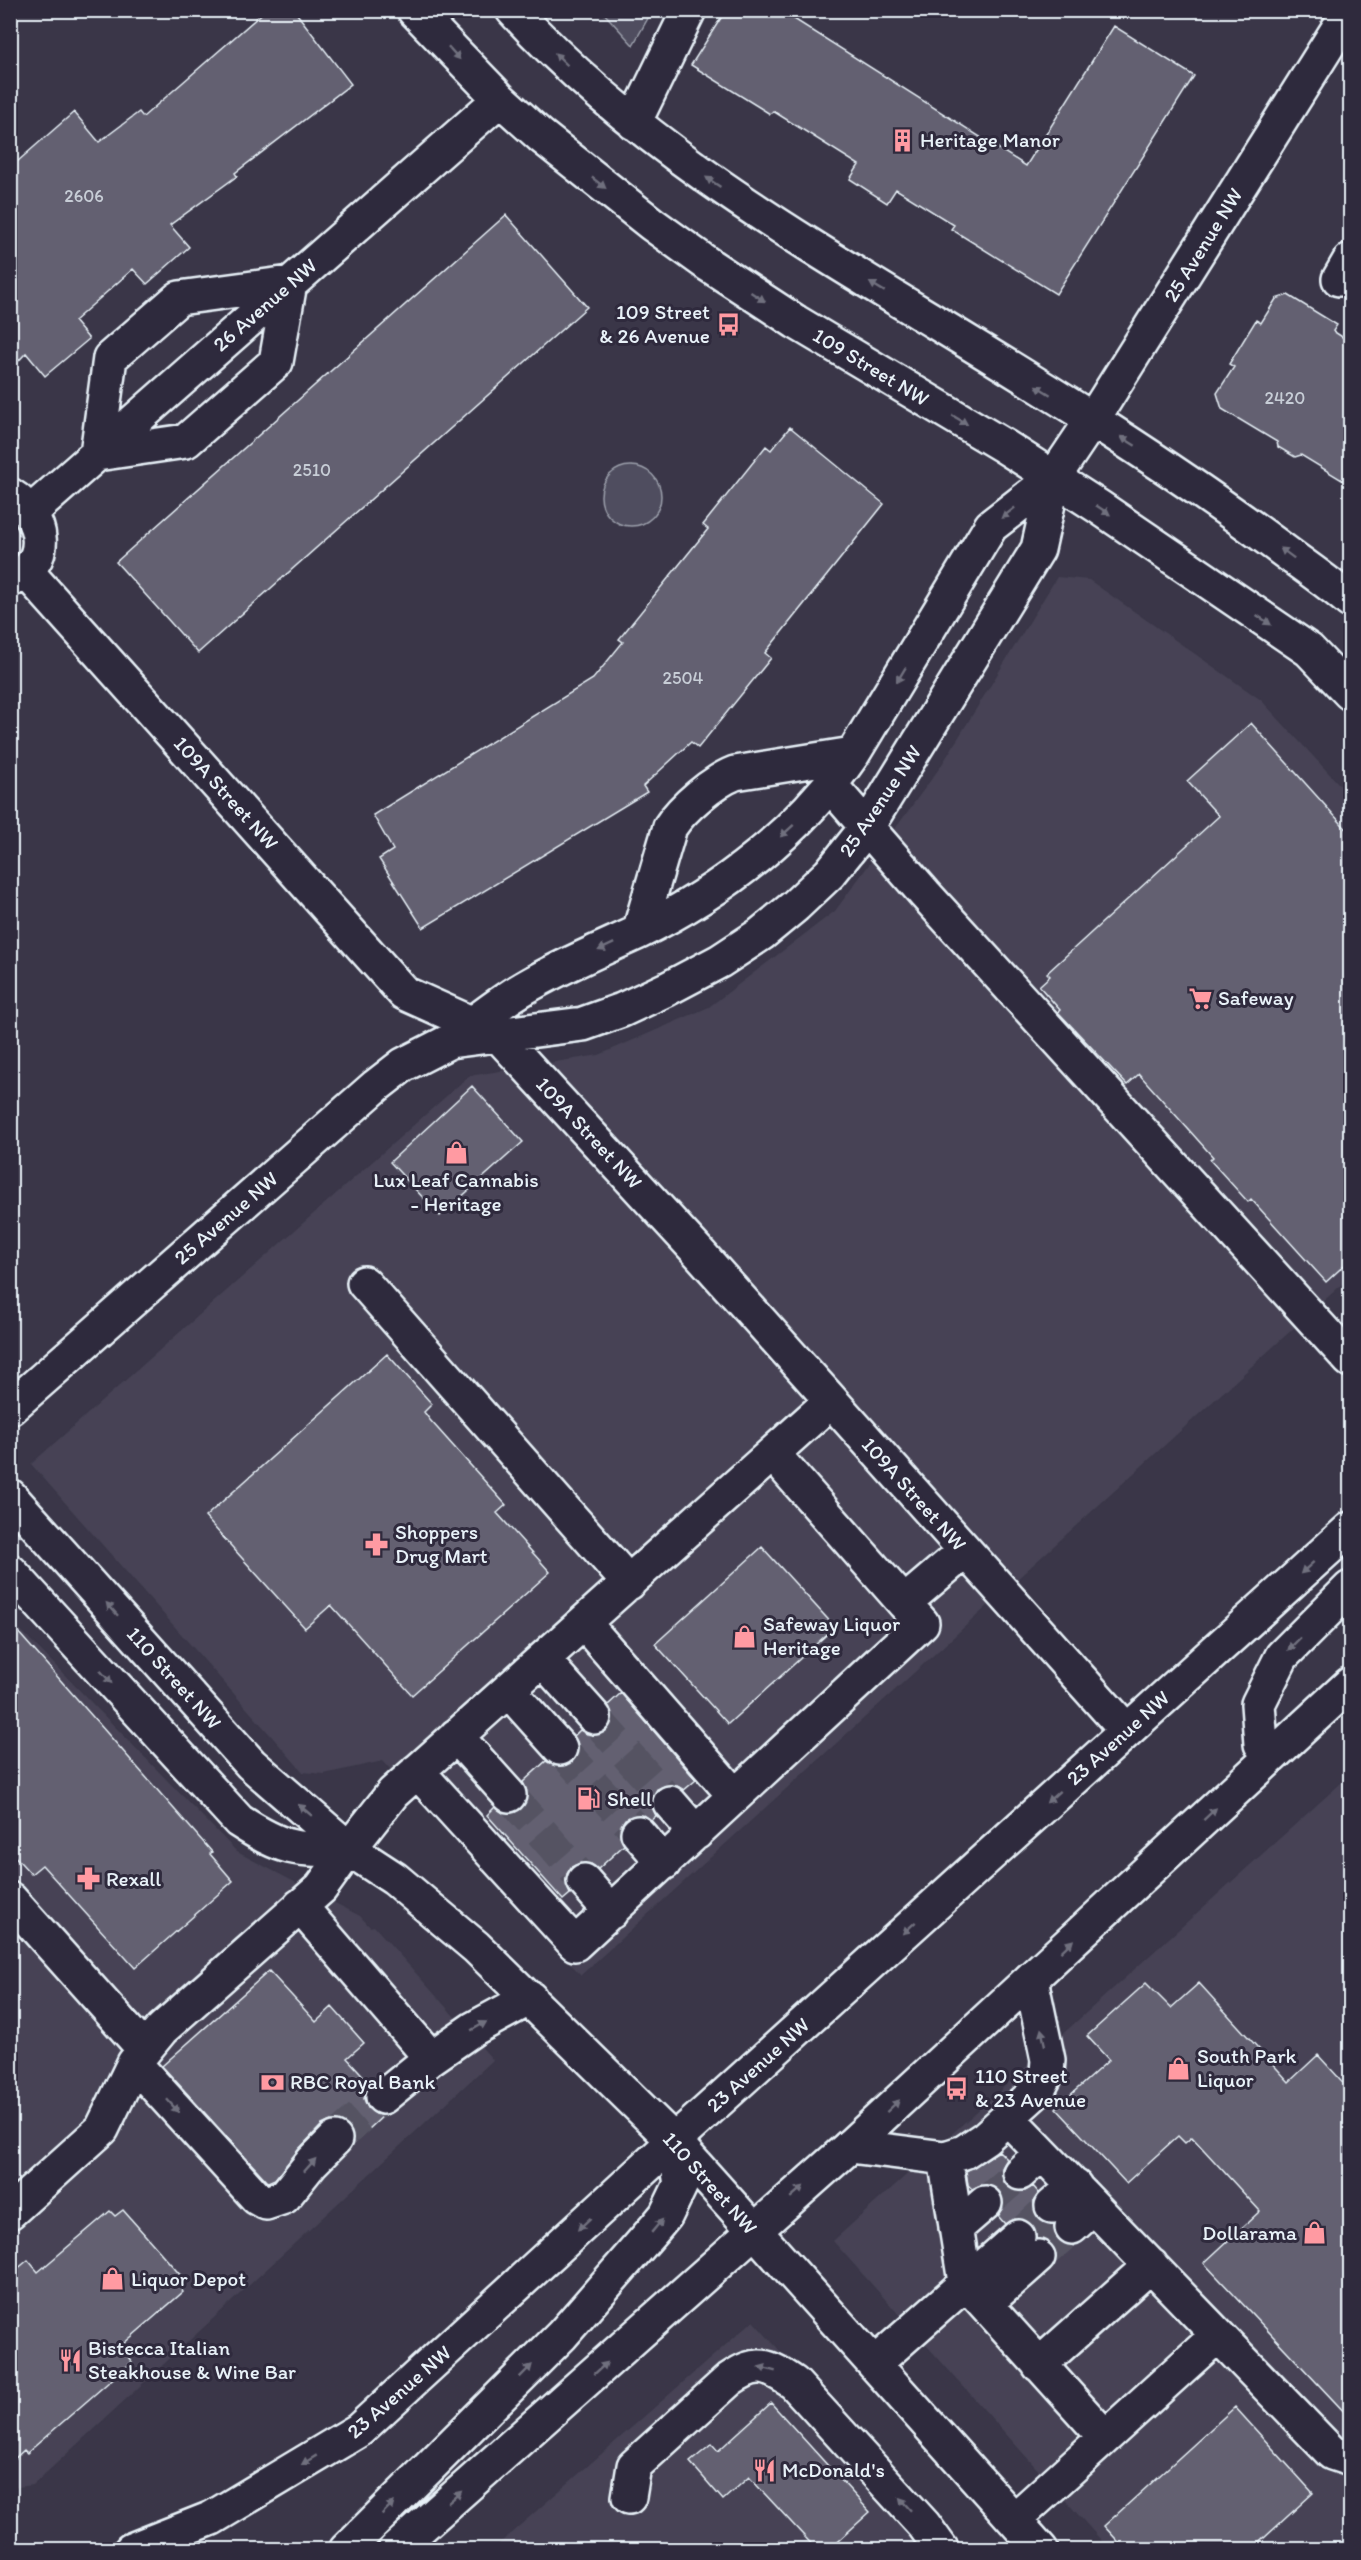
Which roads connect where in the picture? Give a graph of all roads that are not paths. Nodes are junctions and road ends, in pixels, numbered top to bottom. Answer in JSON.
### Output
{"nodes":[{"id":1,"x":414,"y":10,"type":"edge"},
{"id":2,"x":513,"y":10,"type":"edge"},
{"id":3,"x":689,"y":10,"type":"edge"},
{"id":4,"x":1350,"y":10,"type":"edge"},
{"id":5,"x":500,"y":99,"type":"junction"},
{"id":6,"x":634,"y":123,"type":"junction"},
{"id":7,"x":290,"y":283,"type":"junction"},
{"id":8,"x":1094,"y":419,"type":"junction"},
{"id":9,"x":97,"y":454,"type":"junction"},
{"id":10,"x":1054,"y":477,"type":"junction"},
{"id":11,"x":21,"y":503,"type":"edge"},
{"id":12,"x":18,"y":576,"type":"edge"},
{"id":13,"x":1350,"y":601,"type":"edge"},
{"id":14,"x":1350,"y":693,"type":"edge"},
{"id":15,"x":853,"y":754,"type":"junction"},
{"id":16,"x":831,"y":786,"type":"junction"},
{"id":17,"x":867,"y":827,"type":"junction"},
{"id":18,"x":639,"y":932,"type":"junction"},
{"id":19,"x":474,"y":1033,"type":"junction"},
{"id":20,"x":364,"y":1283,"type":"dead end"},
{"id":21,"x":1350,"y":1360,"type":"edge"},
{"id":22,"x":831,"y":1401,"type":"junction"},
{"id":23,"x":10,"y":1408,"type":"edge"},
{"id":24,"x":772,"y":1454,"type":"junction"},
{"id":25,"x":10,"y":1496,"type":"edge"},
{"id":26,"x":1350,"y":1529,"type":"edge"},
{"id":27,"x":965,"y":1551,"type":"junction"},
{"id":28,"x":10,"y":1571,"type":"edge"},
{"id":29,"x":629,"y":1583,"type":"junction"},
{"id":30,"x":1350,"y":1588,"type":"edge"},
{"id":31,"x":904,"y":1603,"type":"junction"},
{"id":32,"x":584,"y":1623,"type":"junction"},
{"id":33,"x":543,"y":1660,"type":"junction"},
{"id":34,"x":1350,"y":1684,"type":"edge"},
{"id":35,"x":508,"y":1690,"type":"junction"},
{"id":36,"x":594,"y":1717,"type":"tunnel mouth"},
{"id":37,"x":1126,"y":1730,"type":"junction"},
{"id":38,"x":456,"y":1736,"type":"junction"},
{"id":39,"x":560,"y":1748,"type":"tunnel mouth"},
{"id":40,"x":1272,"y":1756,"type":"junction"},
{"id":41,"x":417,"y":1771,"type":"junction"},
{"id":42,"x":509,"y":1795,"type":"tunnel mouth"},
{"id":43,"x":735,"y":1796,"type":"junction"},
{"id":44,"x":670,"y":1803,"type":"tunnel mouth"},
{"id":45,"x":638,"y":1833,"type":"tunnel mouth"},
{"id":46,"x":696,"y":1833,"type":"junction"},
{"id":47,"x":349,"y":1848,"type":"junction"},
{"id":48,"x":664,"y":1863,"type":"junction"},
{"id":49,"x":584,"y":1881,"type":"tunnel mouth"},
{"id":50,"x":10,"y":1899,"type":"edge"},
{"id":51,"x":300,"y":1906,"type":"junction"},
{"id":52,"x":611,"y":1912,"type":"junction"},
{"id":53,"x":1030,"y":1979,"type":"junction"},
{"id":54,"x":530,"y":1998,"type":"junction"},
{"id":55,"x":139,"y":2056,"type":"junction"},
{"id":56,"x":431,"y":2058,"type":"junction"},
{"id":57,"x":383,"y":2097,"type":"tunnel mouth"},
{"id":58,"x":1008,"y":2118,"type":"junction"},
{"id":59,"x":335,"y":2139,"type":"tunnel mouth"},
{"id":60,"x":674,"y":2141,"type":"junction"},
{"id":61,"x":850,"y":2146,"type":"junction"},
{"id":62,"x":945,"y":2158,"type":"junction"},
{"id":63,"x":985,"y":2203,"type":"tunnel mouth"},
{"id":64,"x":10,"y":2212,"type":"edge"},
{"id":65,"x":956,"y":2228,"type":"junction"},
{"id":66,"x":754,"y":2231,"type":"junction"},
{"id":67,"x":1028,"y":2247,"type":"tunnel mouth"},
{"id":68,"x":1151,"y":2265,"type":"junction"},
{"id":69,"x":975,"y":2293,"type":"junction"},
{"id":70,"x":1218,"y":2335,"type":"junction"},
{"id":71,"x":874,"y":2364,"type":"junction"},
{"id":72,"x":1040,"y":2365,"type":"junction"},
{"id":73,"x":1105,"y":2437,"type":"junction"},
{"id":74,"x":1350,"y":2459,"type":"edge"},
{"id":75,"x":629,"y":2498,"type":"dead end"},
{"id":76,"x":1014,"y":2520,"type":"junction"},
{"id":77,"x":131,"y":2550,"type":"edge"},
{"id":78,"x":346,"y":2550,"type":"edge"},
{"id":79,"x":395,"y":2550,"type":"edge"},
{"id":80,"x":942,"y":2550,"type":"edge"},
{"id":81,"x":1041,"y":2550,"type":"edge"}],
"edges":[{"from":1,"to":5,"type":"street","name":"109 Street NW","one_way":true},
{"from":6,"to":2,"type":"street","one_way":true},
{"from":3,"to":6,"type":"street"},
{"from":4,"to":8,"type":"street","name":"25 Avenue NW"},
{"from":5,"to":7,"type":"street","name":"26 Avenue NW"},
{"from":5,"to":10,"type":"street","name":"109 Street NW","one_way":true},
{"from":8,"to":6,"type":"street","one_way":true},
{"from":7,"to":9,"type":"street","name":"26 Avenue NW"},
{"from":7,"to":9,"type":"street"},
{"from":7,"to":9,"type":"street"},
{"from":8,"to":10,"type":"street","name":"25 Avenue NW"},
{"from":13,"to":8,"type":"street","one_way":true},
{"from":9,"to":11,"type":"street","name":"26 Avenue NW"},
{"from":10,"to":14,"type":"street","name":"109 Street NW","one_way":true},
{"from":10,"to":15,"type":"street","name":"25 Avenue NW","one_way":true},
{"from":10,"to":17,"type":"street","name":"25 Avenue NW"},
{"from":11,"to":12,"type":"street"},
{"from":12,"to":19,"type":"street","name":"109A Street NW"},
{"from":15,"to":16,"type":"street","name":"25 Avenue NW"},
{"from":15,"to":18,"type":"street"},
{"from":16,"to":17,"type":"street"},
{"from":16,"to":18,"type":"street","name":"25 Avenue NW","one_way":true},
{"from":17,"to":19,"type":"street","name":"25 Avenue NW"},
{"from":17,"to":21,"type":"street"},
{"from":18,"to":19,"type":"street","name":"25 Avenue NW","one_way":true},
{"from":19,"to":22,"type":"street","name":"109A Street NW"},
{"from":19,"to":23,"type":"street","name":"25 Avenue NW"},
{"from":20,"to":29,"type":"street"},
{"from":22,"to":24,"type":"street"},
{"from":22,"to":27,"type":"street","name":"109A Street NW"},
{"from":24,"to":29,"type":"street"},
{"from":24,"to":31,"type":"street"},
{"from":47,"to":25,"type":"street","name":"110 Street NW","one_way":true},
{"from":26,"to":37,"type":"street","name":"23 Avenue NW","one_way":true},
{"from":27,"to":31,"type":"street"},
{"from":27,"to":37,"type":"street","name":"109A Street NW"},
{"from":28,"to":47,"type":"street","one_way":true},
{"from":29,"to":32,"type":"street"},
{"from":30,"to":40,"type":"street","one_way":true},
{"from":31,"to":43,"type":"street"},
{"from":32,"to":33,"type":"street"},
{"from":32,"to":43,"type":"street"},
{"from":33,"to":35,"type":"street"},
{"from":33,"to":36,"type":"street"},
{"from":34,"to":40,"type":"street"},
{"from":35,"to":38,"type":"street"},
{"from":35,"to":39,"type":"street"},
{"from":37,"to":60,"type":"street","name":"23 Avenue NW","one_way":true},
{"from":38,"to":41,"type":"street"},
{"from":38,"to":42,"type":"street"},
{"from":53,"to":40,"type":"street","one_way":true},
{"from":41,"to":47,"type":"street"},
{"from":41,"to":52,"type":"street"},
{"from":43,"to":46,"type":"street"},
{"from":44,"to":46,"type":"street"},
{"from":45,"to":48,"type":"street"},
{"from":46,"to":48,"type":"street"},
{"from":47,"to":51,"type":"street"},
{"from":47,"to":54,"type":"street","name":"110 Street NW"},
{"from":48,"to":52,"type":"street"},
{"from":49,"to":52,"type":"street"},
{"from":50,"to":55,"type":"street"},
{"from":51,"to":55,"type":"street"},
{"from":51,"to":56,"type":"street"},
{"from":58,"to":53,"type":"street","one_way":true},
{"from":61,"to":53,"type":"street","one_way":true},
{"from":56,"to":54,"type":"street","one_way":true},
{"from":54,"to":60,"type":"street","name":"110 Street NW"},
{"from":55,"to":59,"type":"street","one_way":true},
{"from":55,"to":64,"type":"street"},
{"from":56,"to":57,"type":"street"},
{"from":58,"to":62,"type":"street"},
{"from":58,"to":68,"type":"street"},
{"from":60,"to":66,"type":"street","name":"110 Street NW"},
{"from":60,"to":77,"type":"street","name":"23 Avenue NW","one_way":true},
{"from":78,"to":60,"type":"street","one_way":true},
{"from":61,"to":62,"type":"street"},
{"from":66,"to":61,"type":"street","one_way":true},
{"from":62,"to":65,"type":"street"},
{"from":63,"to":65,"type":"street"},
{"from":65,"to":69,"type":"street"},
{"from":66,"to":71,"type":"street","name":"110 Street NW"},
{"from":79,"to":66,"type":"street","one_way":true},
{"from":67,"to":69,"type":"street"},
{"from":68,"to":70,"type":"street"},
{"from":68,"to":72,"type":"street"},
{"from":69,"to":71,"type":"street"},
{"from":69,"to":72,"type":"street"},
{"from":70,"to":73,"type":"street"},
{"from":70,"to":74,"type":"street"},
{"from":71,"to":76,"type":"street","name":"110 Street NW"},
{"from":72,"to":73,"type":"street"},
{"from":73,"to":76,"type":"street"},
{"from":80,"to":75,"type":"street","one_way":true},
{"from":76,"to":81,"type":"street","name":"110 Street NW"}]}
